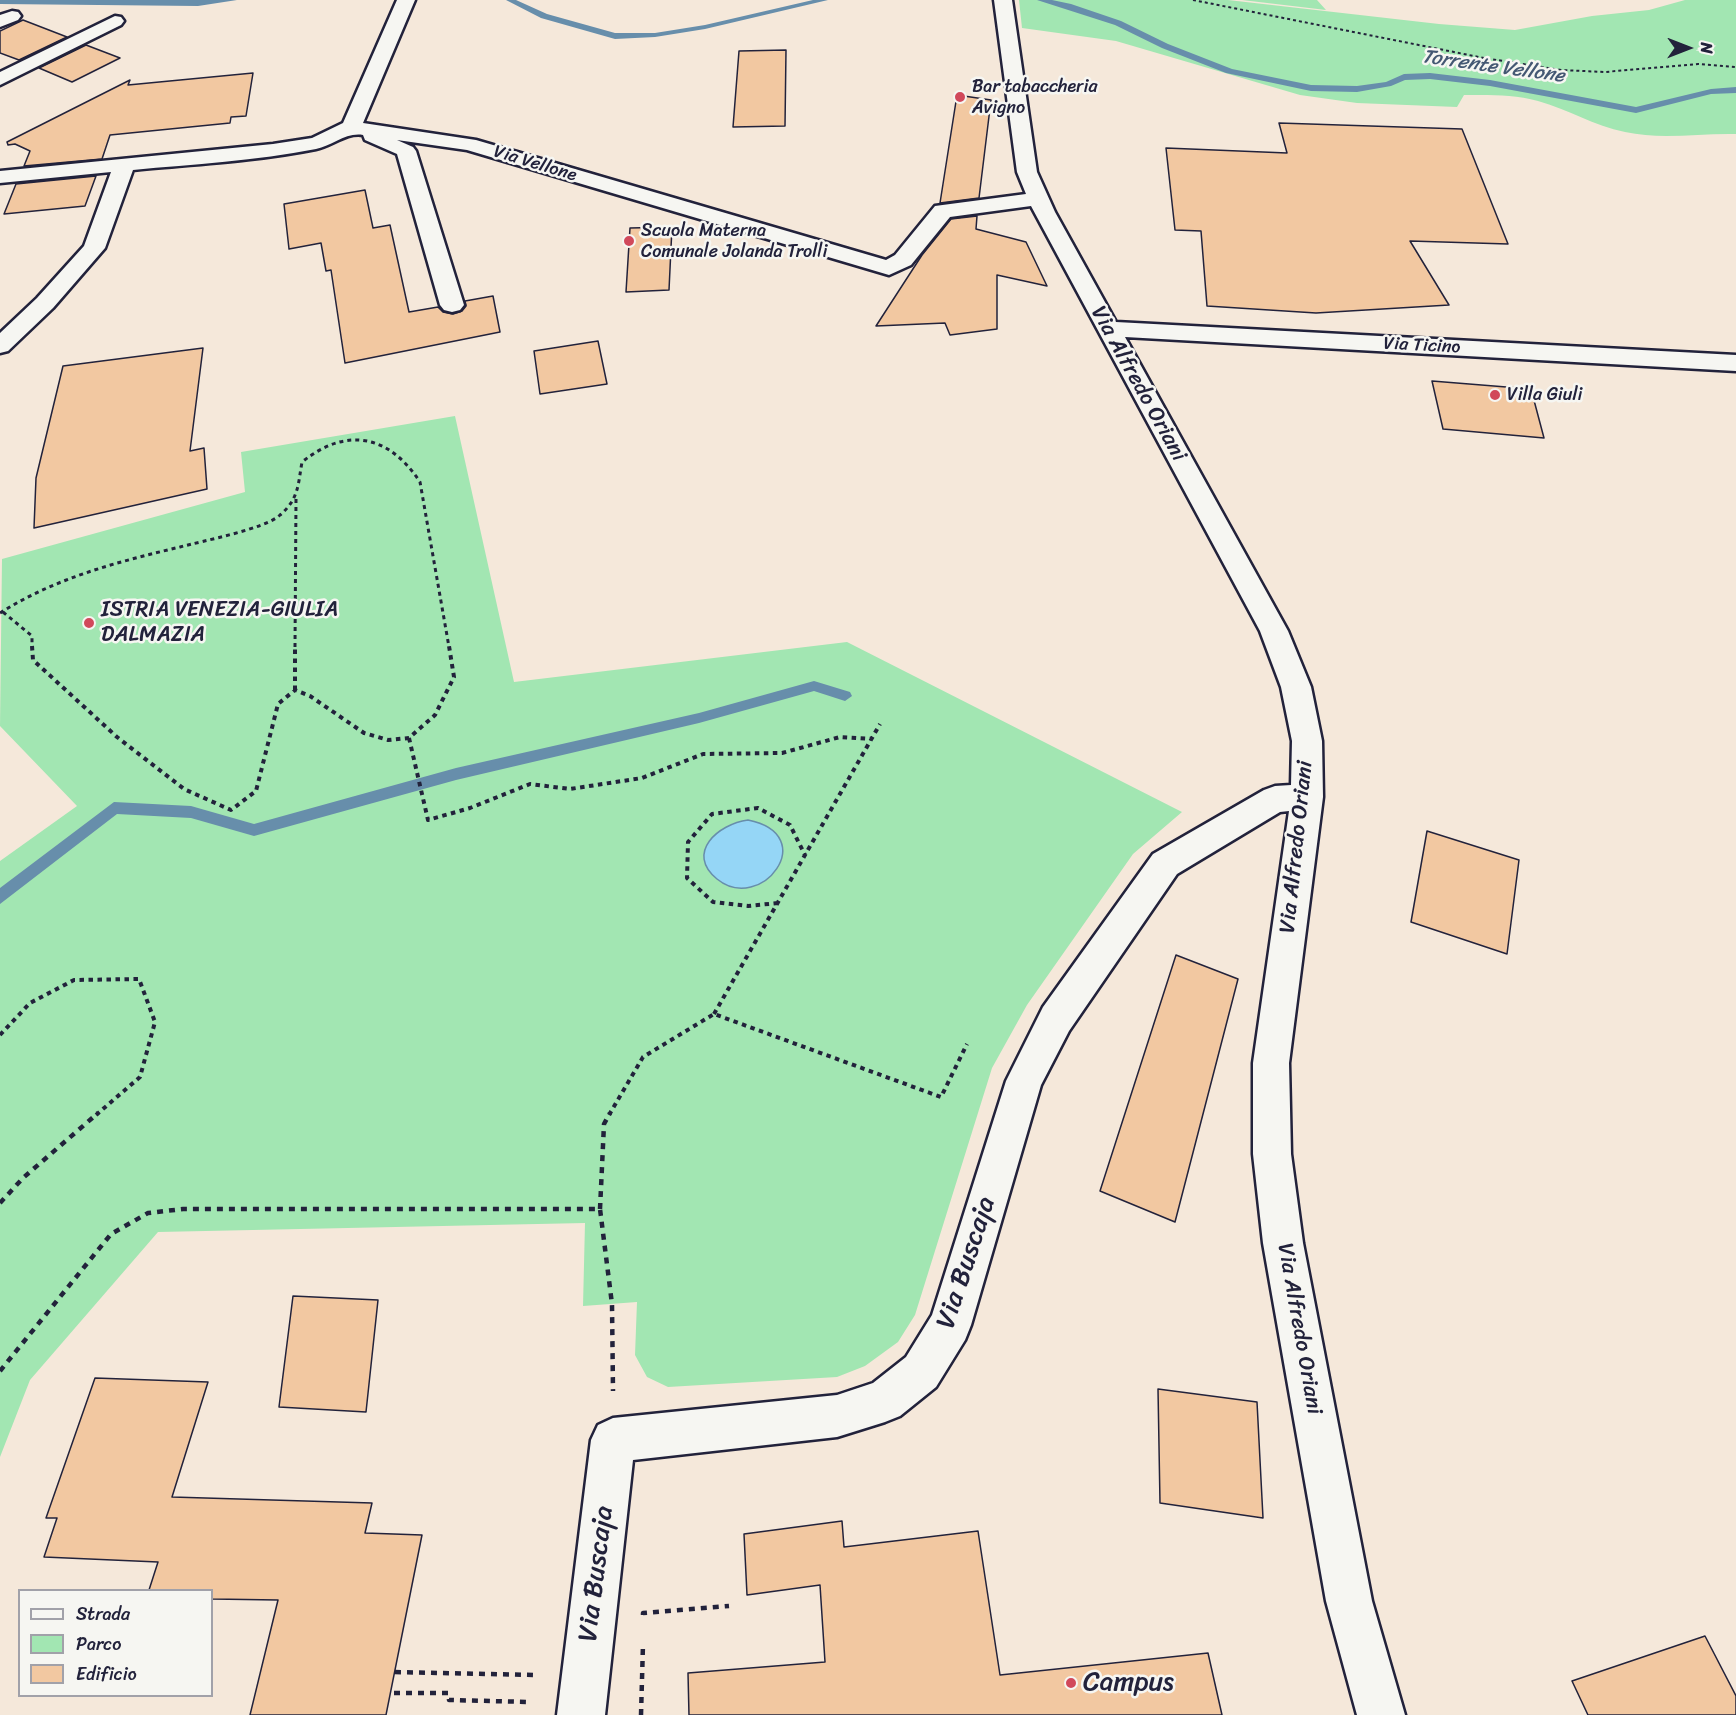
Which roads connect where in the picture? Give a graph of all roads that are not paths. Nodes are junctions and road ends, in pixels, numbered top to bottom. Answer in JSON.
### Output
{"nodes":[{"id":1,"x":406,"y":0,"type":"edge"},
{"id":2,"x":1003,"y":3,"type":"edge"},
{"id":3,"x":115,"y":21,"type":"dead end"},
{"id":4,"x":0,"y":78,"type":"edge"},
{"id":5,"x":351,"y":127,"type":"junction"},
{"id":6,"x":124,"y":166,"type":"junction"},
{"id":7,"x":0,"y":177,"type":"edge"},
{"id":8,"x":1038,"y":199,"type":"junction"},
{"id":9,"x":452,"y":305,"type":"dead end"},
{"id":10,"x":1107,"y":329,"type":"junction"},
{"id":11,"x":0,"y":346,"type":"edge"},
{"id":12,"x":1736,"y":363,"type":"edge"},
{"id":13,"x":1307,"y":797,"type":"junction"},
{"id":14,"x":583,"y":1698,"type":"edge"},
{"id":15,"x":1381,"y":1715,"type":"edge"}],
"edges":[{"from":1,"to":5,"type":"street"},
{"from":2,"to":8,"type":"street","name":"Via Alfredo Oriani"},
{"from":3,"to":4,"type":"street"},
{"from":5,"to":6,"type":"street"},
{"from":5,"to":8,"type":"street","name":"Via Vellone"},
{"from":5,"to":9,"type":"street"},
{"from":6,"to":7,"type":"street"},
{"from":6,"to":11,"type":"street"},
{"from":8,"to":10,"type":"street","name":"Via Alfredo Oriani"},
{"from":10,"to":12,"type":"street","name":"Via Ticino"},
{"from":10,"to":13,"type":"street","name":"Via Alfredo Oriani"},
{"from":13,"to":14,"type":"street","name":"Via Buscaja"},
{"from":13,"to":15,"type":"street","name":"Via Alfredo Oriani"}]}
